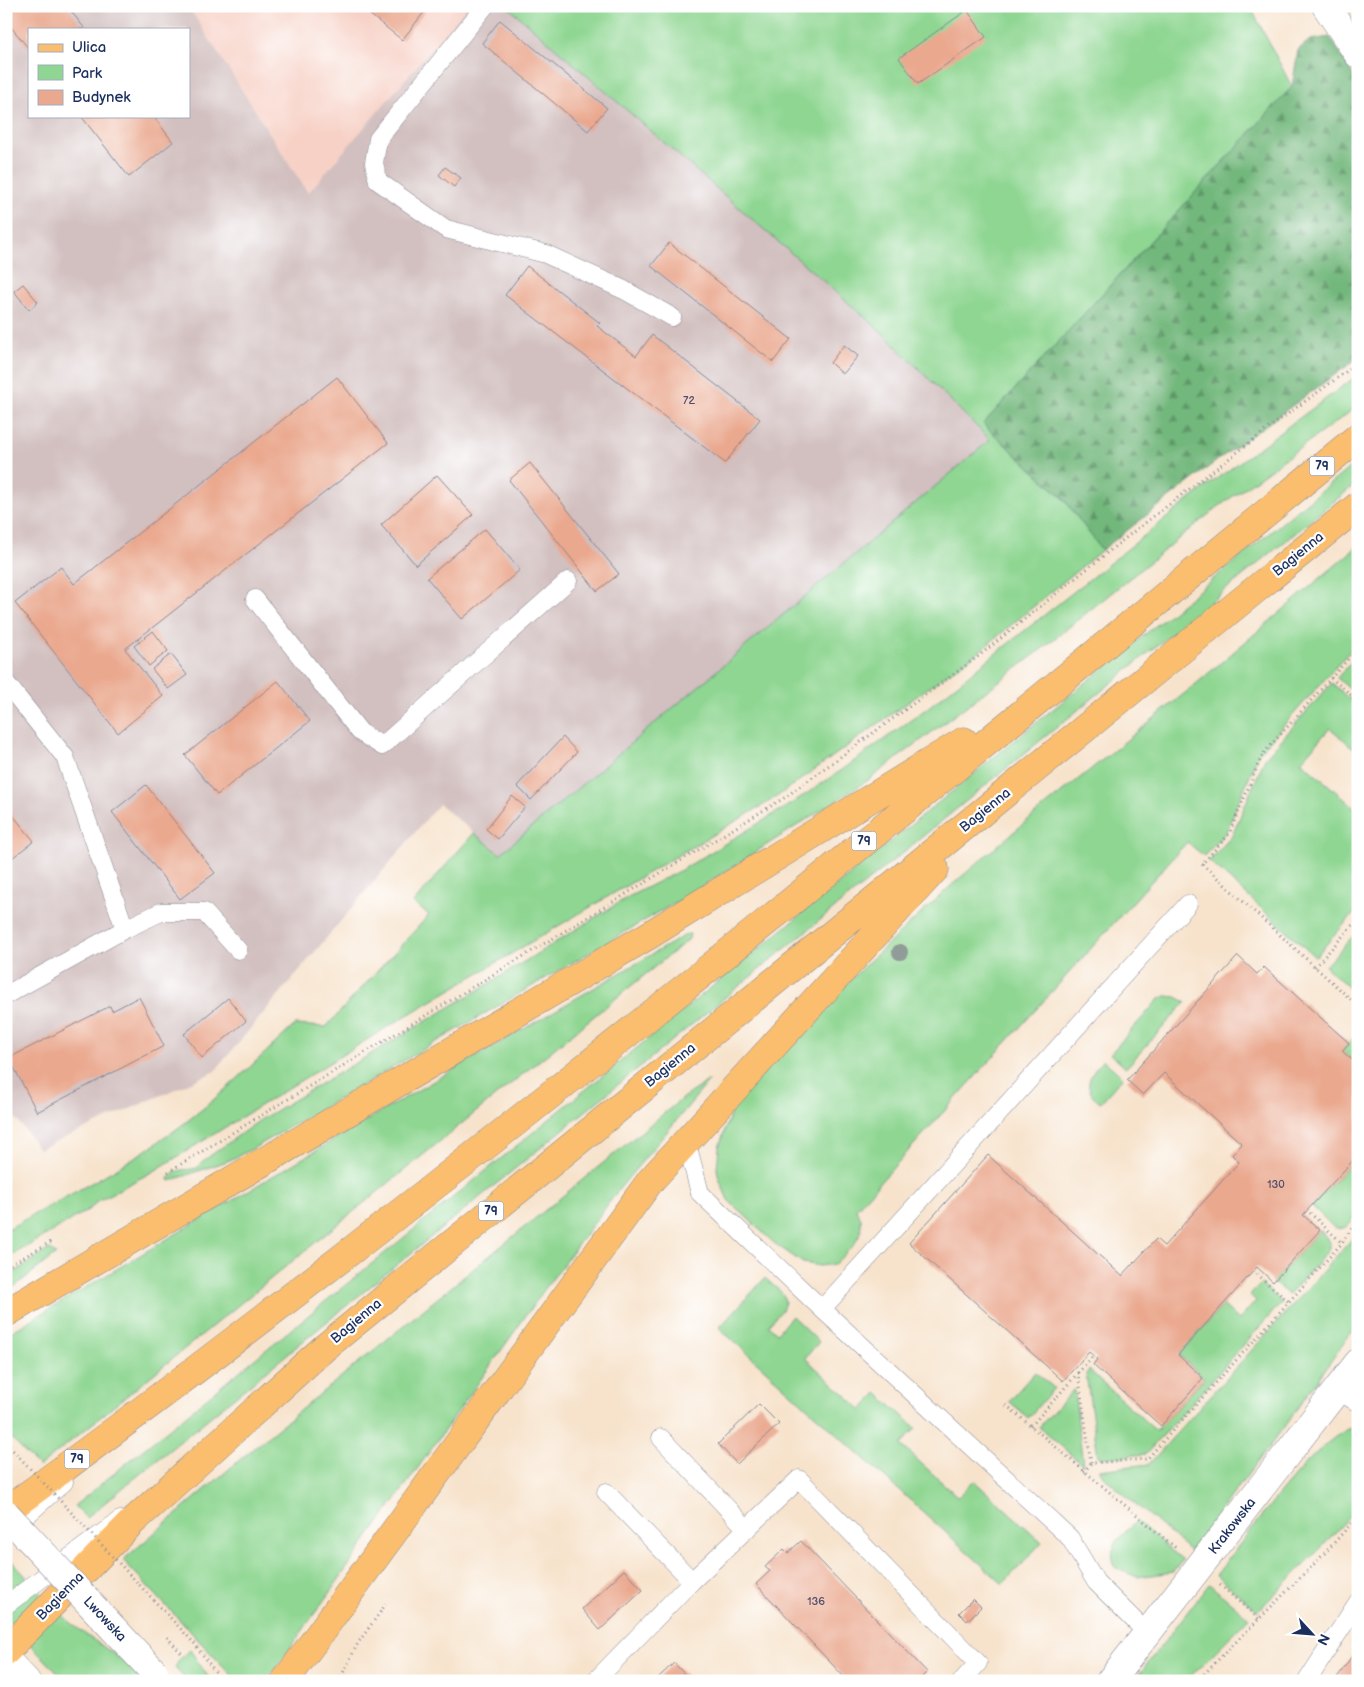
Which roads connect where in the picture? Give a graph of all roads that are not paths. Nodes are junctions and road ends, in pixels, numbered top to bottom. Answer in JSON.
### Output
{"nodes":[{"id":1,"x":485,"y":6,"type":"edge"},
{"id":2,"x":1329,"y":12,"type":"edge"},
{"id":3,"x":1358,"y":34,"type":"edge"},
{"id":4,"x":1358,"y":54,"type":"edge"},
{"id":5,"x":672,"y":317,"type":"dead end"},
{"id":6,"x":1358,"y":437,"type":"edge"},
{"id":7,"x":1358,"y":506,"type":"edge"},
{"id":8,"x":568,"y":581,"type":"dead end"},
{"id":9,"x":255,"y":599,"type":"dead end"},
{"id":10,"x":6,"y":683,"type":"edge"},
{"id":11,"x":1056,"y":684,"type":"junction"},
{"id":12,"x":1000,"y":798,"type":"junction"},
{"id":13,"x":1188,"y":904,"type":"dead end"},
{"id":14,"x":125,"y":930,"type":"junction"},
{"id":15,"x":238,"y":950,"type":"dead end"},
{"id":16,"x":6,"y":995,"type":"edge"},
{"id":17,"x":686,"y":1140,"type":"junction"},
{"id":18,"x":822,"y":1309,"type":"junction"},
{"id":19,"x":6,"y":1313,"type":"edge"},
{"id":20,"x":1358,"y":1362,"type":"edge"},
{"id":21,"x":1349,"y":1391,"type":"edge"},
{"id":22,"x":149,"y":1407,"type":"junction"},
{"id":23,"x":661,"y":1438,"type":"dead end"},
{"id":24,"x":190,"y":1468,"type":"junction"},
{"id":25,"x":606,"y":1492,"type":"dead end"},
{"id":26,"x":6,"y":1513,"type":"edge"},
{"id":27,"x":747,"y":1529,"type":"junction"},
{"id":28,"x":6,"y":1534,"type":"edge"},
{"id":29,"x":692,"y":1581,"type":"junction"},
{"id":30,"x":1358,"y":1602,"type":"edge"},
{"id":31,"x":6,"y":1605,"type":"edge"},
{"id":32,"x":1148,"y":1634,"type":"junction"},
{"id":33,"x":315,"y":1642,"type":"junction"},
{"id":34,"x":6,"y":1651,"type":"edge"},
{"id":35,"x":6,"y":1660,"type":"edge"},
{"id":36,"x":158,"y":1676,"type":"edge"},
{"id":37,"x":26,"y":1681,"type":"edge"},
{"id":38,"x":285,"y":1681,"type":"edge"},
{"id":39,"x":303,"y":1681,"type":"edge"},
{"id":40,"x":595,"y":1681,"type":"edge"},
{"id":41,"x":962,"y":1681,"type":"edge"},
{"id":42,"x":1110,"y":1681,"type":"edge"},
{"id":43,"x":1307,"y":1681,"type":"edge"}],
"edges":[{"from":1,"to":5,"type":"lane"},
{"from":2,"to":3,"type":"street"},
{"from":2,"to":4,"type":"street"},
{"from":6,"to":11,"type":"main road","number":"79"},
{"from":7,"to":12,"type":"main road","name":"Bagienna","number":"79"},
{"from":8,"to":9,"type":"lane"},
{"from":10,"to":14,"type":"lane"},
{"from":11,"to":19,"type":"main road"},
{"from":11,"to":22,"type":"main road","number":"79"},
{"from":12,"to":17,"type":"main road"},
{"from":12,"to":24,"type":"main road","name":"Bagienna","number":"79"},
{"from":13,"to":18,"type":"lane"},
{"from":14,"to":15,"type":"lane"},
{"from":14,"to":16,"type":"lane"},
{"from":17,"to":18,"type":"lane"},
{"from":17,"to":33,"type":"main road"},
{"from":18,"to":32,"type":"lane"},
{"from":20,"to":21,"type":"street","name":"Krakowska"},
{"from":21,"to":32,"type":"street","name":"Krakowska"},
{"from":22,"to":26,"type":"main road","number":"79"},
{"from":22,"to":28,"type":"lane"},
{"from":23,"to":27,"type":"lane"},
{"from":24,"to":31,"type":"lane"},
{"from":24,"to":34,"type":"main road","name":"Bagienna","number":"79"},
{"from":25,"to":29,"type":"lane"},
{"from":26,"to":36,"type":"street","name":"Lwowska","bridge":true},
{"from":27,"to":29,"type":"lane"},
{"from":27,"to":41,"type":"lane"},
{"from":29,"to":40,"type":"lane"},
{"from":30,"to":43,"type":"lane"},
{"from":32,"to":42,"type":"street","name":"Krakowska"},
{"from":33,"to":38,"type":"main road"},
{"from":33,"to":39,"type":"main road"},
{"from":35,"to":37,"type":"street"}]}
